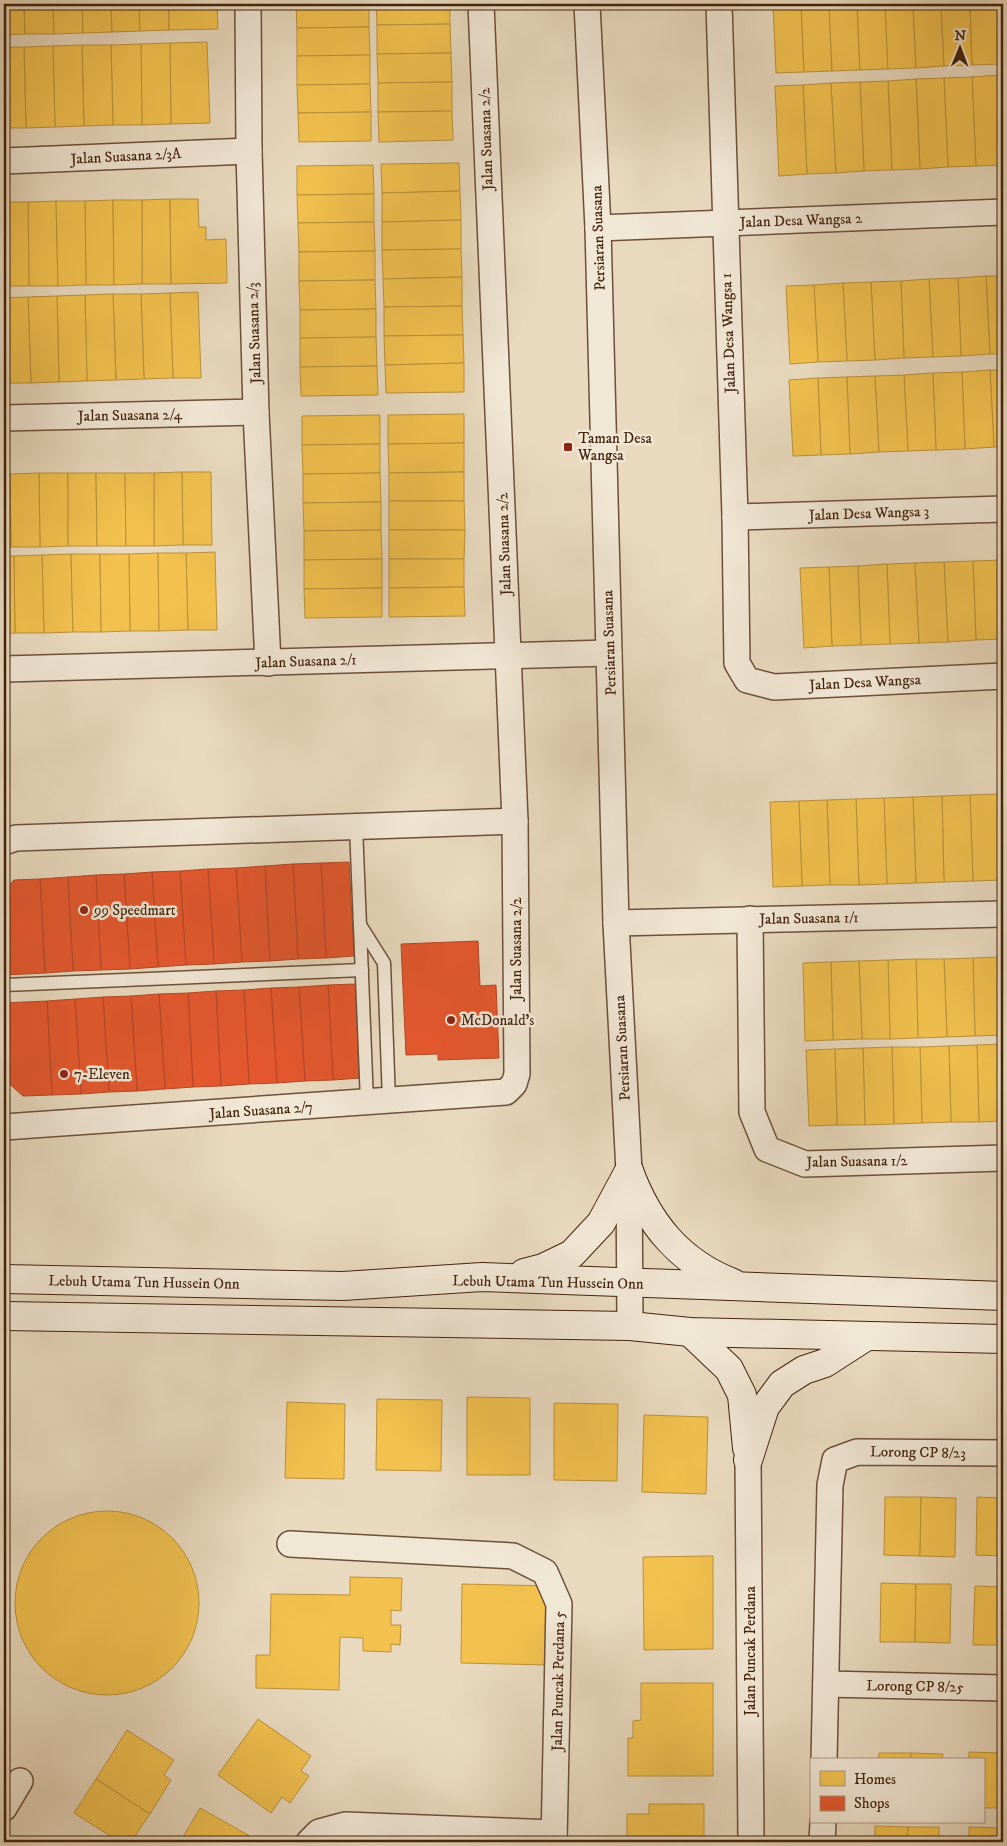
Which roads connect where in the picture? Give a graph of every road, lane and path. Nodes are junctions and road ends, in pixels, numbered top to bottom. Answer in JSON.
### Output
{"nodes":[{"id":1,"x":248,"y":4,"type":"edge"},
{"id":2,"x":480,"y":4,"type":"edge"},
{"id":3,"x":587,"y":4,"type":"edge"},
{"id":4,"x":719,"y":4,"type":"edge"},
{"id":5,"x":248,"y":150,"type":"junction"},
{"id":6,"x":4,"y":162,"type":"edge"},
{"id":7,"x":1003,"y":212,"type":"edge"},
{"id":8,"x":725,"y":224,"type":"junction"},
{"id":9,"x":598,"y":228,"type":"junction"},
{"id":10,"x":256,"y":412,"type":"junction"},
{"id":11,"x":4,"y":418,"type":"edge"},
{"id":12,"x":1003,"y":508,"type":"edge"},
{"id":13,"x":735,"y":517,"type":"junction"},
{"id":14,"x":609,"y":653,"type":"junction"},
{"id":15,"x":509,"y":656,"type":"junction"},
{"id":16,"x":268,"y":662,"type":"junction"},
{"id":17,"x":737,"y":663,"type":"joint"},
{"id":18,"x":4,"y":670,"type":"edge"},
{"id":19,"x":1003,"y":676,"type":"edge"},
{"id":20,"x":515,"y":821,"type":"junction"},
{"id":21,"x":356,"y":826,"type":"junction"},
{"id":22,"x":4,"y":842,"type":"edge"},
{"id":23,"x":1003,"y":914,"type":"edge"},
{"id":24,"x":750,"y":919,"type":"junction"},
{"id":25,"x":616,"y":923,"type":"junction"},
{"id":26,"x":360,"y":924,"type":"junction"},
{"id":27,"x":362,"y":970,"type":"junction"},
{"id":28,"x":4,"y":985,"type":"edge"},
{"id":29,"x":514,"y":1084,"type":"joint"},
{"id":30,"x":378,"y":1102,"type":"junction"},
{"id":31,"x":4,"y":1127,"type":"edge"},
{"id":32,"x":1003,"y":1158,"type":"edge"},
{"id":33,"x":629,"y":1171,"type":"junction"},
{"id":34,"x":506,"y":1278,"type":"junction"},
{"id":35,"x":4,"y":1279,"type":"edge"},
{"id":36,"x":631,"y":1283,"type":"junction"},
{"id":37,"x":745,"y":1288,"type":"junction"},
{"id":38,"x":1003,"y":1296,"type":"edge"},
{"id":39,"x":4,"y":1316,"type":"edge"},
{"id":40,"x":630,"y":1326,"type":"junction"},
{"id":41,"x":690,"y":1332,"type":"junction"},
{"id":42,"x":867,"y":1336,"type":"junction"},
{"id":43,"x":1003,"y":1338,"type":"edge"},
{"id":44,"x":1003,"y":1453,"type":"edge"},
{"id":45,"x":748,"y":1460,"type":"junction"},
{"id":46,"x":290,"y":1544,"type":"dead end"},
{"id":47,"x":826,"y":1684,"type":"junction"},
{"id":48,"x":1003,"y":1688,"type":"edge"},
{"id":49,"x":824,"y":1758,"type":"edge"},
{"id":50,"x":20,"y":1781,"type":"dead end"},
{"id":51,"x":4,"y":1808,"type":"edge"},
{"id":52,"x":823,"y":1824,"type":"edge"},
{"id":53,"x":554,"y":1838,"type":"edge"},
{"id":54,"x":309,"y":1842,"type":"edge"},
{"id":55,"x":751,"y":1842,"type":"edge"},
{"id":56,"x":822,"y":1842,"type":"edge"}],
"edges":[{"from":1,"to":5,"type":"street","name":"Jalan Suasana 2/3"},
{"from":2,"to":15,"type":"street","name":"Jalan Suasana 2/2"},
{"from":3,"to":9,"type":"street","name":"Persiaran Suasana"},
{"from":4,"to":8,"type":"street","name":"Jalan Desa Wangsa 1"},
{"from":5,"to":6,"type":"street","name":"Jalan Suasana 2/3A"},
{"from":5,"to":10,"type":"street","name":"Jalan Suasana 2/3"},
{"from":7,"to":8,"type":"street","name":"Jalan Desa Wangsa 2"},
{"from":8,"to":9,"type":"street","name":"Jalan Desa Wangsa 2"},
{"from":8,"to":13,"type":"street","name":"Jalan Desa Wangsa 1"},
{"from":9,"to":14,"type":"street","name":"Persiaran Suasana"},
{"from":10,"to":11,"type":"street","name":"Jalan Suasana 2/4"},
{"from":10,"to":16,"type":"street","name":"Jalan Suasana 2/3"},
{"from":12,"to":13,"type":"street","name":"Jalan Desa Wangsa 3"},
{"from":13,"to":17,"type":"street","name":"Jalan Desa Wangsa 1"},
{"from":14,"to":15,"type":"street","name":"Jalan Suasana 2/1"},
{"from":14,"to":25,"type":"street","name":"Persiaran Suasana"},
{"from":15,"to":16,"type":"street","name":"Jalan Suasana 2/1"},
{"from":15,"to":20,"type":"street","name":"Jalan Suasana 2/2"},
{"from":16,"to":18,"type":"street","name":"Jalan Suasana 2/1"},
{"from":17,"to":19,"type":"street","name":"Jalan Desa Wangsa"},
{"from":20,"to":21,"type":"street"},
{"from":20,"to":29,"type":"street","name":"Jalan Suasana 2/2"},
{"from":21,"to":22,"type":"street"},
{"from":21,"to":26,"type":"lane"},
{"from":23,"to":24,"type":"street","name":"Jalan Suasana 1/1"},
{"from":24,"to":25,"type":"street","name":"Jalan Suasana 1/1"},
{"from":24,"to":32,"type":"street","name":"Jalan Suasana 1/2"},
{"from":25,"to":33,"type":"street","name":"Persiaran Suasana"},
{"from":26,"to":27,"type":"lane"},
{"from":26,"to":30,"type":"lane"},
{"from":27,"to":28,"type":"lane"},
{"from":27,"to":30,"type":"lane"},
{"from":29,"to":30,"type":"street","name":"Jalan Suasana 2/7"},
{"from":30,"to":31,"type":"street","name":"Jalan Suasana 2/7"},
{"from":33,"to":34,"type":"main road"},
{"from":33,"to":36,"type":"street","name":"Persiaran Suasana"},
{"from":33,"to":37,"type":"main road"},
{"from":34,"to":35,"type":"main road","name":"Lebuh Utama Tun Hussein Onn"},
{"from":34,"to":36,"type":"main road","name":"Lebuh Utama Tun Hussein Onn"},
{"from":36,"to":37,"type":"main road","name":"Lebuh Utama Tun Hussein Onn"},
{"from":36,"to":40,"type":"street","name":"Persiaran Suasana"},
{"from":37,"to":38,"type":"main road","name":"Lebuh Utama Tun Hussein Onn"},
{"from":39,"to":40,"type":"main road"},
{"from":40,"to":41,"type":"main road"},
{"from":41,"to":42,"type":"main road"},
{"from":41,"to":45,"type":"main road"},
{"from":42,"to":43,"type":"main road"},
{"from":42,"to":45,"type":"main road"},
{"from":44,"to":47,"type":"street","name":"Lorong CP 8/23"},
{"from":45,"to":55,"type":"street","name":"Jalan Puncak Perdana"},
{"from":46,"to":53,"type":"street","name":"Jalan Puncak Perdana 5"},
{"from":47,"to":48,"type":"street","name":"Lorong CP 8/25"},
{"from":47,"to":49,"type":"street"},
{"from":50,"to":51,"type":"street"},
{"from":52,"to":56,"type":"street"},
{"from":53,"to":54,"type":"street"}]}
